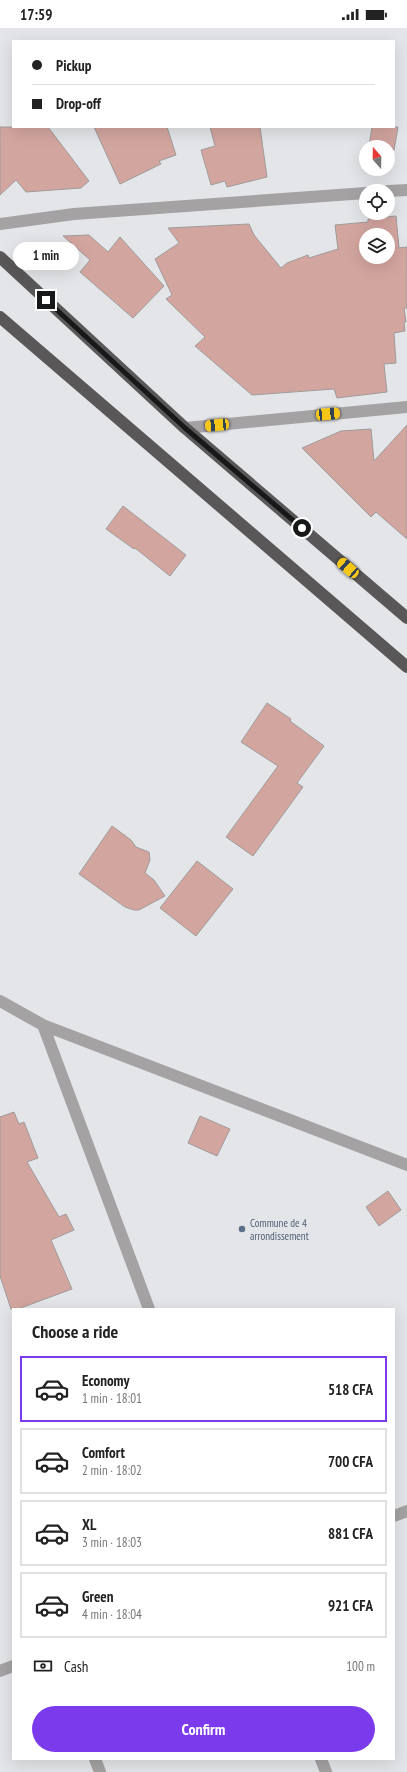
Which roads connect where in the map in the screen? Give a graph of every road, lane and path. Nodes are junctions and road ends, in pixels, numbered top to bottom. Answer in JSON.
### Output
{"nodes":[{"id":1,"x":407,"y":190,"type":"edge"},
{"id":2,"x":395,"y":191,"type":"edge"},
{"id":3,"x":359,"y":194,"type":"edge"},
{"id":4,"x":0,"y":224,"type":"edge"},
{"id":5,"x":0,"y":257,"type":"edge"},
{"id":6,"x":0,"y":317,"type":"edge"},
{"id":7,"x":407,"y":407,"type":"edge"},
{"id":8,"x":185,"y":428,"type":"junction"},
{"id":9,"x":407,"y":618,"type":"edge"},
{"id":10,"x":407,"y":667,"type":"edge"},
{"id":11,"x":0,"y":1001,"type":"edge"},
{"id":12,"x":42,"y":1025,"type":"junction"},
{"id":13,"x":407,"y":1165,"type":"edge"},
{"id":14,"x":149,"y":1308,"type":"edge"},
{"id":15,"x":407,"y":1511,"type":"edge"},
{"id":16,"x":395,"y":1516,"type":"edge"},
{"id":17,"x":12,"y":1666,"type":"edge"},
{"id":18,"x":0,"y":1670,"type":"edge"},
{"id":19,"x":95,"y":1760,"type":"edge"},
{"id":20,"x":321,"y":1760,"type":"edge"},
{"id":21,"x":100,"y":1772,"type":"edge"},
{"id":22,"x":326,"y":1772,"type":"edge"}],
"edges":[{"from":1,"to":2,"type":"street"},
{"from":3,"to":4,"type":"street"},
{"from":5,"to":8,"type":"highway"},
{"from":6,"to":10,"type":"highway"},
{"from":7,"to":8,"type":"street"},
{"from":8,"to":9,"type":"highway"},
{"from":11,"to":12,"type":"street"},
{"from":12,"to":13,"type":"street"},
{"from":12,"to":14,"type":"street"},
{"from":15,"to":16,"type":"street"},
{"from":17,"to":18,"type":"street"},
{"from":19,"to":21,"type":"street"},
{"from":20,"to":22,"type":"street"}]}
